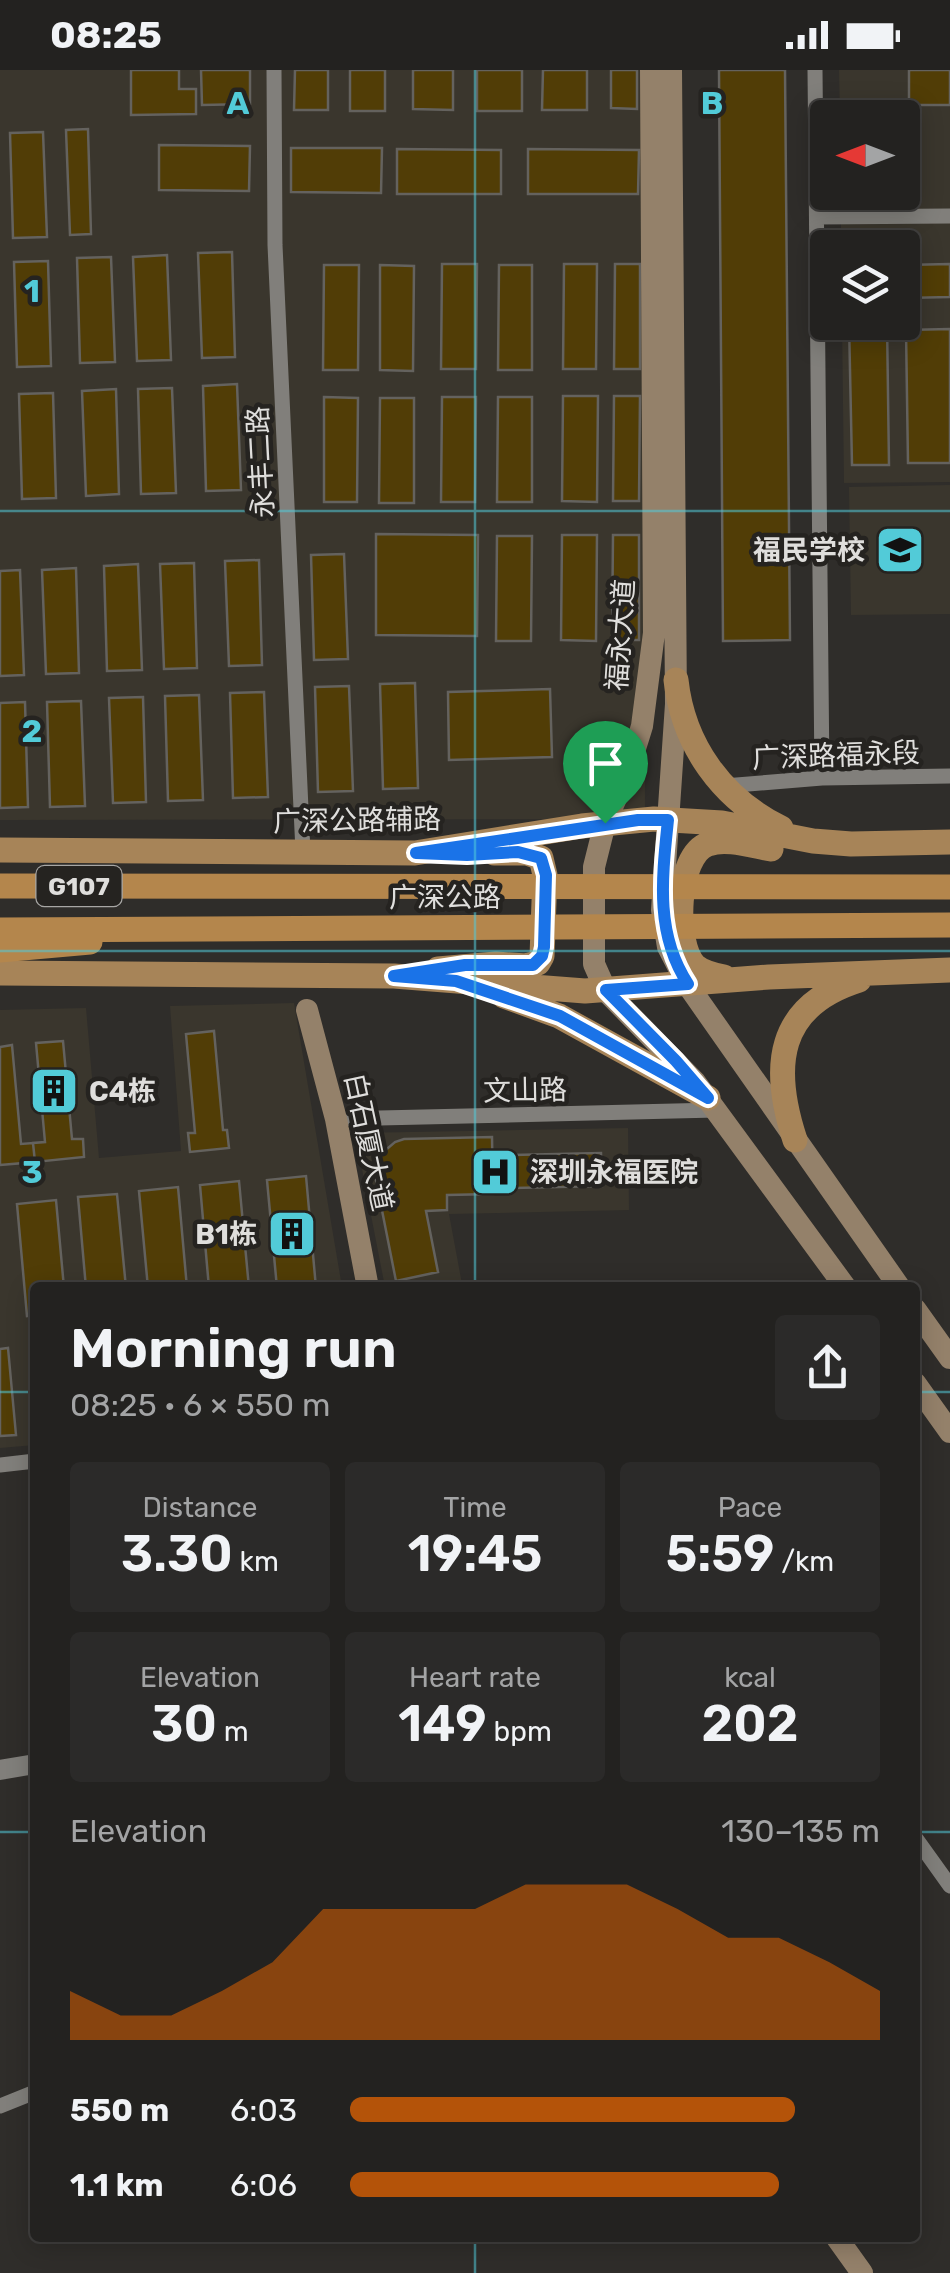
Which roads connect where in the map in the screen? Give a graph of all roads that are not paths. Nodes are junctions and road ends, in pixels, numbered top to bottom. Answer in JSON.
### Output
{"nodes":[{"id":1,"x":274,"y":70,"type":"edge"},
{"id":2,"x":650,"y":70,"type":"edge"},
{"id":3,"x":671,"y":70,"type":"edge"},
{"id":4,"x":816,"y":70,"type":"edge"},
{"id":5,"x":817,"y":216,"type":"junction"},
{"id":6,"x":950,"y":216,"type":"edge"},
{"id":7,"x":676,"y":680,"type":"junction"},
{"id":8,"x":950,"y":776,"type":"edge"},
{"id":9,"x":822,"y":778,"type":"junction"},
{"id":10,"x":724,"y":786,"type":"junction"},
{"id":11,"x":668,"y":820,"type":"junction"},
{"id":12,"x":605,"y":823,"type":"junction"},
{"id":13,"x":813,"y":841,"type":"junction"},
{"id":14,"x":950,"y":842,"type":"edge"},
{"id":15,"x":870,"y":844,"type":"junction"},
{"id":16,"x":0,"y":850,"type":"edge"},
{"id":17,"x":303,"y":852,"type":"junction"},
{"id":18,"x":416,"y":853,"type":"junction"},
{"id":19,"x":0,"y":886,"type":"edge"},
{"id":20,"x":950,"y":886,"type":"edge"},
{"id":21,"x":950,"y":925,"type":"edge"},
{"id":22,"x":153,"y":928,"type":"junction"},
{"id":23,"x":0,"y":930,"type":"edge"},
{"id":24,"x":0,"y":950,"type":"edge"},
{"id":25,"x":915,"y":970,"type":"junction"},
{"id":26,"x":950,"y":970,"type":"edge"},
{"id":27,"x":0,"y":974,"type":"edge"},
{"id":28,"x":394,"y":976,"type":"junction"},
{"id":29,"x":769,"y":977,"type":"junction"},
{"id":30,"x":456,"y":981,"type":"junction"},
{"id":31,"x":688,"y":984,"type":"junction"},
{"id":32,"x":606,"y":990,"type":"junction"},
{"id":33,"x":306,"y":1010,"type":"dead end"},
{"id":34,"x":712,"y":1104,"type":"junction"},
{"id":35,"x":336,"y":1119,"type":"junction"},
{"id":36,"x":795,"y":1140,"type":"junction"},
{"id":37,"x":367,"y":1282,"type":"edge"},
{"id":38,"x":842,"y":1282,"type":"edge"},
{"id":39,"x":896,"y":1282,"type":"edge"},
{"id":40,"x":920,"y":1315,"type":"edge"},
{"id":41,"x":950,"y":1358,"type":"edge"},
{"id":42,"x":920,"y":1390,"type":"edge"},
{"id":43,"x":950,"y":1432,"type":"edge"},
{"id":44,"x":30,"y":1462,"type":"edge"},
{"id":45,"x":0,"y":1465,"type":"edge"},
{"id":46,"x":30,"y":1765,"type":"edge"},
{"id":47,"x":0,"y":1770,"type":"edge"},
{"id":48,"x":920,"y":1843,"type":"edge"},
{"id":49,"x":950,"y":1886,"type":"edge"},
{"id":50,"x":30,"y":2094,"type":"edge"},
{"id":51,"x":0,"y":2106,"type":"edge"},
{"id":52,"x":840,"y":2242,"type":"edge"},
{"id":53,"x":862,"y":2273,"type":"edge"}],
"edges":[{"from":1,"to":17,"type":"street","name":"永丰二路"},
{"from":2,"to":12,"type":"main road","name":"福永大道"},
{"from":3,"to":7,"type":"main road","name":"福永大道"},
{"from":4,"to":5,"type":"street"},
{"from":5,"to":6,"type":"street"},
{"from":5,"to":9,"type":"street"},
{"from":7,"to":10,"type":"main road"},
{"from":7,"to":11,"type":"main road","name":"福永大道"},
{"from":8,"to":9,"type":"street","name":"广深路福永段"},
{"from":9,"to":10,"type":"street","name":"广深路福永段"},
{"from":10,"to":13,"type":"main road"},
{"from":11,"to":12,"type":"main road","name":"广深公路辅路"},
{"from":11,"to":13,"type":"main road","name":"广深公路辅路"},
{"from":11,"to":31,"type":"main road","name":"福永大道"},
{"from":12,"to":18,"type":"main road","name":"广深公路辅路"},
{"from":12,"to":32,"type":"main road","name":"福永大道"},
{"from":13,"to":15,"type":"main road","name":"广深公路辅路"},
{"from":14,"to":15,"type":"main road","name":"广深公路辅路"},
{"from":15,"to":29,"type":"main road"},
{"from":16,"to":17,"type":"main road","name":"广深公路辅路"},
{"from":17,"to":18,"type":"main road","name":"广深公路辅路"},
{"from":18,"to":28,"type":"main road"},
{"from":19,"to":20,"type":"highway","name":"广深公路","number":"G107"},
{"from":21,"to":22,"type":"highway","name":"广深公路","number":"G107"},
{"from":22,"to":23,"type":"highway","name":"广深公路","number":"G107"},
{"from":22,"to":24,"type":"highway"},
{"from":25,"to":26,"type":"main road"},
{"from":25,"to":29,"type":"main road"},
{"from":25,"to":36,"type":"main road"},
{"from":27,"to":28,"type":"main road"},
{"from":28,"to":30,"type":"main road"},
{"from":29,"to":31,"type":"main road"},
{"from":30,"to":32,"type":"main road"},
{"from":30,"to":34,"type":"main road"},
{"from":31,"to":32,"type":"main road"},
{"from":31,"to":36,"type":"main road","name":"福永大道"},
{"from":32,"to":34,"type":"main road","name":"福永大道"},
{"from":33,"to":35,"type":"main road","name":"白石厦大道"},
{"from":34,"to":35,"type":"street","name":"文山路"},
{"from":34,"to":38,"type":"main road","name":"福永大道"},
{"from":35,"to":37,"type":"main road","name":"白石厦大道"},
{"from":36,"to":39,"type":"main road","name":"福永大道"},
{"from":40,"to":41,"type":"main road"},
{"from":42,"to":43,"type":"main road"},
{"from":44,"to":45,"type":"street"},
{"from":46,"to":47,"type":"street"},
{"from":48,"to":49,"type":"street"},
{"from":50,"to":51,"type":"street"},
{"from":52,"to":53,"type":"main road"}]}
